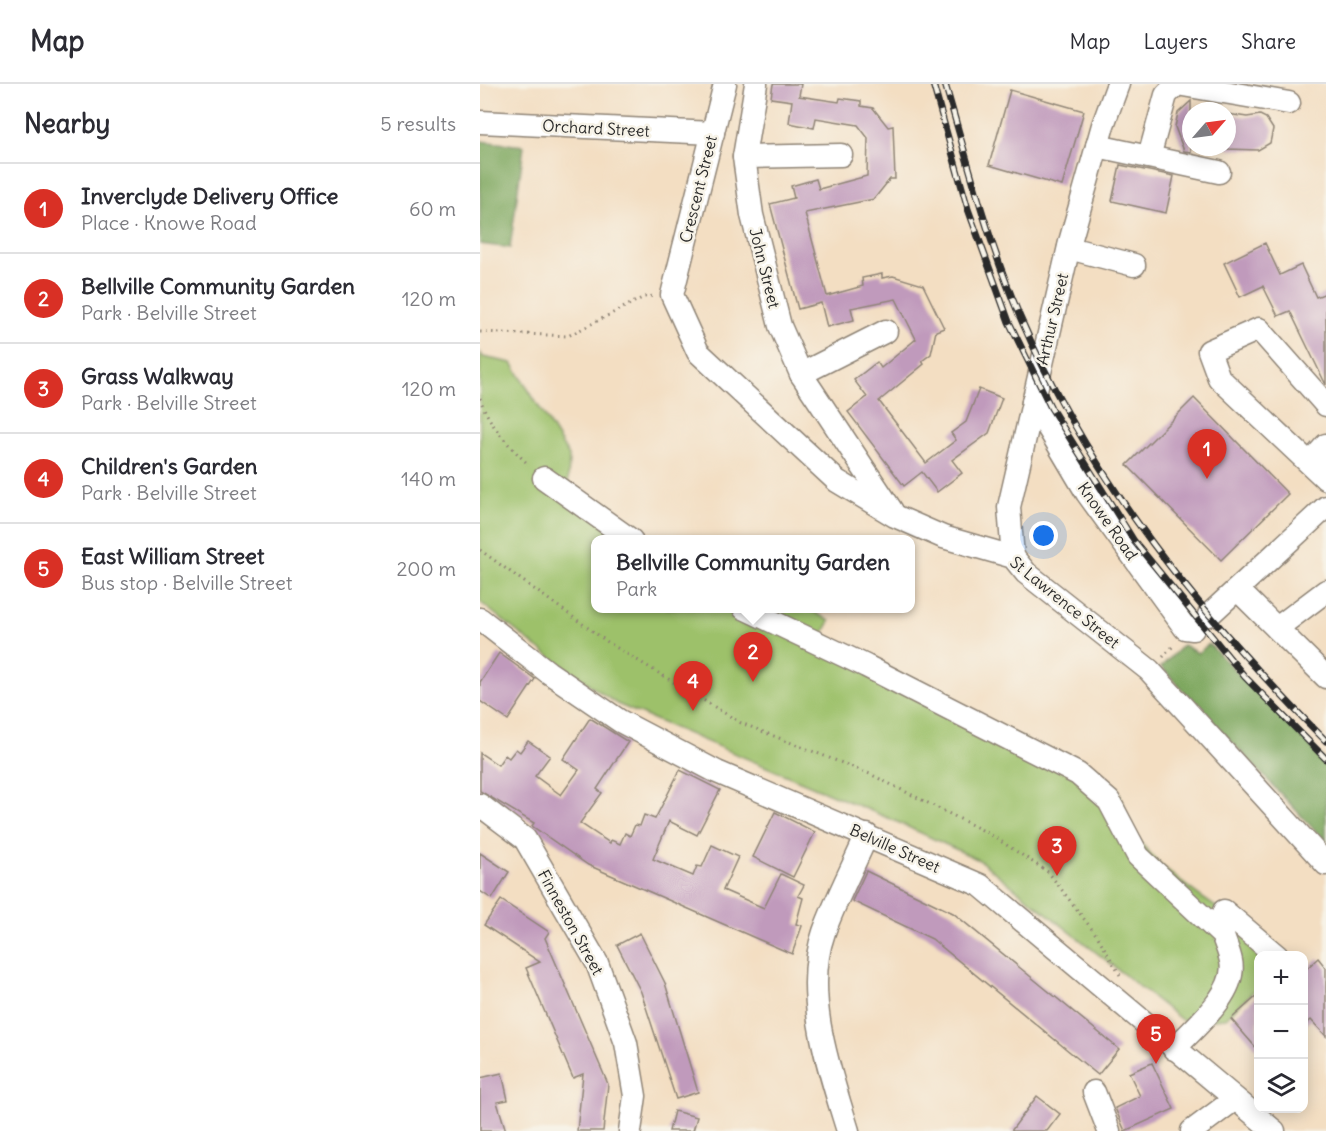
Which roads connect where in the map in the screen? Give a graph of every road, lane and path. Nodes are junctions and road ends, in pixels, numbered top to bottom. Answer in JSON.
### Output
{"nodes":[{"id":1,"x":725,"y":84,"type":"edge"},
{"id":2,"x":756,"y":84,"type":"edge"},
{"id":3,"x":1118,"y":84,"type":"edge"},
{"id":4,"x":1289,"y":103,"type":"dead end"},
{"id":5,"x":480,"y":122,"type":"edge"},
{"id":6,"x":713,"y":133,"type":"junction"},
{"id":7,"x":1097,"y":146,"type":"junction"},
{"id":8,"x":841,"y":155,"type":"dead end"},
{"id":9,"x":744,"y":157,"type":"junction"},
{"id":10,"x":1149,"y":157,"type":"junction"},
{"id":11,"x":1219,"y":171,"type":"dead end"},
{"id":12,"x":1069,"y":248,"type":"junction"},
{"id":13,"x":1134,"y":265,"type":"dead end"},
{"id":14,"x":672,"y":295,"type":"junction"},
{"id":15,"x":886,"y":331,"type":"dead end"},
{"id":16,"x":480,"y":332,"type":"edge"},
{"id":17,"x":801,"y":374,"type":"junction"},
{"id":18,"x":480,"y":398,"type":"edge"},
{"id":19,"x":1033,"y":402,"type":"junction"},
{"id":20,"x":1326,"y":405,"type":"edge"},
{"id":21,"x":1326,"y":445,"type":"edge"},
{"id":22,"x":1318,"y":471,"type":"edge"},
{"id":23,"x":544,"y":478,"type":"joint"},
{"id":24,"x":1326,"y":507,"type":"edge"},
{"id":25,"x":895,"y":516,"type":"junction"},
{"id":26,"x":624,"y":535,"type":"edge"},
{"id":27,"x":480,"y":550,"type":"edge"},
{"id":28,"x":1013,"y":557,"type":"junction"},
{"id":29,"x":1238,"y":590,"type":"junction"},
{"id":30,"x":1326,"y":591,"type":"edge"},
{"id":31,"x":753,"y":613,"type":"edge"},
{"id":32,"x":480,"y":619,"type":"edge"},
{"id":33,"x":1197,"y":625,"type":"junction"},
{"id":34,"x":1276,"y":628,"type":"junction"},
{"id":35,"x":1149,"y":670,"type":"junction"},
{"id":36,"x":1326,"y":677,"type":"edge"},
{"id":37,"x":480,"y":806,"type":"edge"},
{"id":38,"x":867,"y":835,"type":"junction"},
{"id":39,"x":1326,"y":864,"type":"edge"},
{"id":40,"x":1223,"y":936,"type":"junction"},
{"id":41,"x":1271,"y":951,"type":"edge"},
{"id":42,"x":1122,"y":978,"type":"dead end"},
{"id":43,"x":1174,"y":1049,"type":"junction"},
{"id":44,"x":1094,"y":1092,"type":"dead end"},
{"id":45,"x":1235,"y":1099,"type":"junction"},
{"id":46,"x":630,"y":1131,"type":"edge"},
{"id":47,"x":848,"y":1131,"type":"edge"},
{"id":48,"x":1109,"y":1131,"type":"edge"},
{"id":49,"x":1192,"y":1131,"type":"edge"},
{"id":50,"x":1274,"y":1131,"type":"edge"}],
"edges":[{"from":1,"to":6,"type":"street","name":"Crescent Street"},
{"from":2,"to":9,"type":"street","name":"John Street"},
{"from":3,"to":7,"type":"street","name":"Arthur Street"},
{"from":4,"to":10,"type":"street"},
{"from":5,"to":6,"type":"street","name":"Orchard Street"},
{"from":6,"to":14,"type":"street","name":"Crescent Street"},
{"from":7,"to":10,"type":"street"},
{"from":7,"to":12,"type":"street","name":"Arthur Street"},
{"from":8,"to":9,"type":"street"},
{"from":9,"to":17,"type":"street","name":"John Street"},
{"from":10,"to":11,"type":"street"},
{"from":12,"to":13,"type":"street"},
{"from":12,"to":19,"type":"street","name":"Arthur Street"},
{"from":14,"to":16,"type":"path"},
{"from":14,"to":25,"type":"street","name":"St Lawrence Street"},
{"from":15,"to":17,"type":"street"},
{"from":17,"to":25,"type":"street","name":"John Street"},
{"from":18,"to":23,"type":"path"},
{"from":19,"to":28,"type":"street","name":"Arthur Street"},
{"from":19,"to":33,"type":"street","name":"Knowe Road"},
{"from":20,"to":22,"type":"street"},
{"from":21,"to":22,"type":"street"},
{"from":23,"to":26,"type":"street"},
{"from":24,"to":29,"type":"street"},
{"from":25,"to":28,"type":"street","name":"St Lawrence Street"},
{"from":27,"to":42,"type":"path"},
{"from":28,"to":35,"type":"street","name":"St Lawrence Street"},
{"from":29,"to":33,"type":"street"},
{"from":29,"to":34,"type":"street"},
{"from":30,"to":34,"type":"street"},
{"from":31,"to":40,"type":"street"},
{"from":32,"to":38,"type":"street","name":"Belville Street"},
{"from":33,"to":35,"type":"path"},
{"from":34,"to":36,"type":"street"},
{"from":35,"to":39,"type":"street","name":"St Lawrence Street"},
{"from":37,"to":46,"type":"street","name":"Finneston Street"},
{"from":38,"to":43,"type":"street","name":"Belville Street"},
{"from":38,"to":47,"type":"street"},
{"from":40,"to":41,"type":"street"},
{"from":40,"to":43,"type":"street"},
{"from":43,"to":45,"type":"street","name":"Belville Street"},
{"from":44,"to":48,"type":"street"},
{"from":45,"to":49,"type":"street"},
{"from":45,"to":50,"type":"street","name":"Belville Street"}]}
